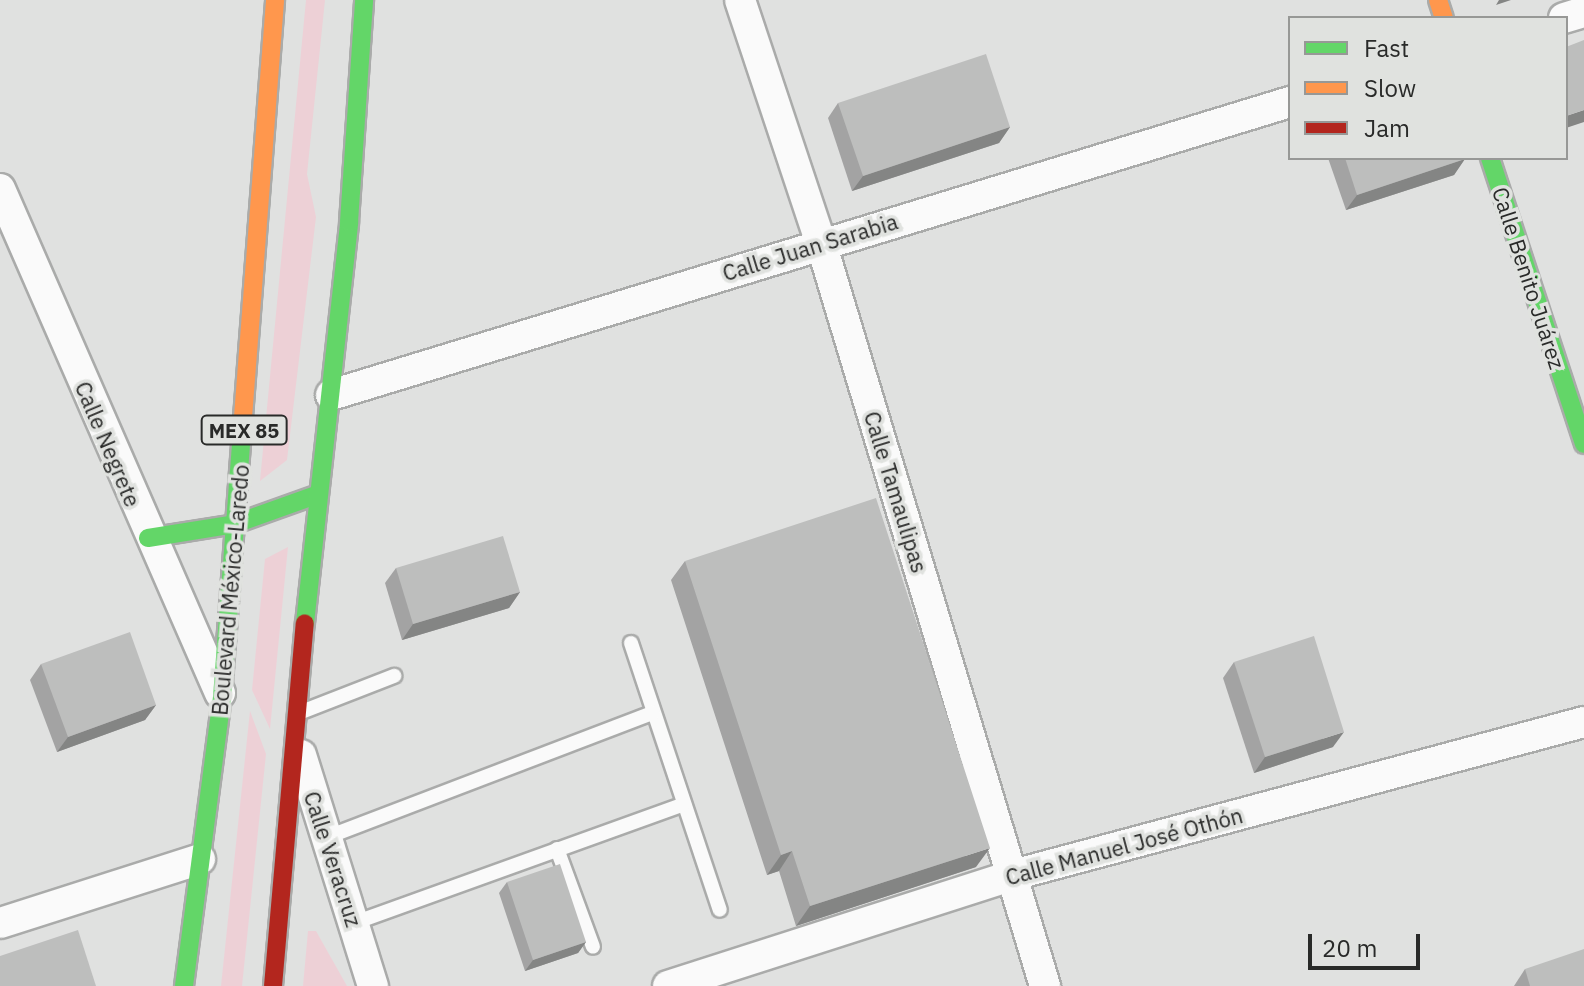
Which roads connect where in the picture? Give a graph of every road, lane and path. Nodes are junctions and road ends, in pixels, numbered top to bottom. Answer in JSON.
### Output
{"nodes":[{"id":1,"x":275,"y":0,"type":"edge"},
{"id":2,"x":364,"y":0,"type":"edge"},
{"id":3,"x":740,"y":0,"type":"edge"},
{"id":4,"x":1288,"y":103,"type":"edge"},
{"id":5,"x":1491,"y":160,"type":"edge"},
{"id":6,"x":0,"y":189,"type":"edge"},
{"id":7,"x":821,"y":243,"type":"junction"},
{"id":8,"x":331,"y":395,"type":"junction"},
{"id":9,"x":1584,"y":444,"type":"edge"},
{"id":10,"x":316,"y":495,"type":"junction"},
{"id":11,"x":235,"y":524,"type":"junction"},
{"id":12,"x":148,"y":538,"type":"junction"},
{"id":13,"x":631,"y":643,"type":"dead end"},
{"id":14,"x":394,"y":676,"type":"dead end"},
{"id":15,"x":222,"y":697,"type":"junction"},
{"id":16,"x":653,"y":713,"type":"junction"},
{"id":17,"x":1584,"y":722,"type":"edge"},
{"id":18,"x":295,"y":723,"type":"junction"},
{"id":19,"x":682,"y":805,"type":"junction"},
{"id":20,"x":325,"y":839,"type":"junction"},
{"id":21,"x":557,"y":849,"type":"junction"},
{"id":22,"x":200,"y":859,"type":"junction"},
{"id":23,"x":1013,"y":875,"type":"junction"},
{"id":24,"x":720,"y":910,"type":"dead end"},
{"id":25,"x":0,"y":923,"type":"edge"},
{"id":26,"x":354,"y":923,"type":"junction"},
{"id":27,"x":593,"y":947,"type":"dead end"},
{"id":28,"x":184,"y":986,"type":"edge"},
{"id":29,"x":273,"y":986,"type":"edge"},
{"id":30,"x":373,"y":986,"type":"edge"},
{"id":31,"x":668,"y":986,"type":"edge"},
{"id":32,"x":1045,"y":986,"type":"edge"}],
"edges":[{"from":1,"to":11,"type":"main road","name":"Boulevard México-Laredo","number":"MEX 85"},
{"from":2,"to":8,"type":"main road"},
{"from":3,"to":7,"type":"street","name":"Calle Tamaulipas"},
{"from":4,"to":7,"type":"street","name":"Calle Juan Sarabia"},
{"from":5,"to":9,"type":"main road","name":"Calle Benito Juárez"},
{"from":6,"to":12,"type":"street","name":"Calle Negrete"},
{"from":7,"to":8,"type":"street","name":"Calle Juan Sarabia"},
{"from":7,"to":23,"type":"street","name":"Calle Tamaulipas"},
{"from":8,"to":10,"type":"main road"},
{"from":10,"to":11,"type":"main road"},
{"from":10,"to":18,"type":"main road"},
{"from":11,"to":12,"type":"main road"},
{"from":11,"to":15,"type":"main road","name":"Boulevard México-Laredo","number":"MEX 85"},
{"from":12,"to":15,"type":"street","name":"Calle Negrete"},
{"from":13,"to":16,"type":"lane"},
{"from":14,"to":18,"type":"lane"},
{"from":15,"to":22,"type":"main road","name":"Boulevard México-Laredo","number":"MEX 85"},
{"from":16,"to":19,"type":"lane"},
{"from":16,"to":20,"type":"lane"},
{"from":17,"to":23,"type":"street","name":"Calle Manuel José Othón"},
{"from":18,"to":20,"type":"street","name":"Calle Veracruz"},
{"from":18,"to":29,"type":"main road"},
{"from":19,"to":21,"type":"lane"},
{"from":19,"to":24,"type":"lane"},
{"from":20,"to":26,"type":"street","name":"Calle Veracruz"},
{"from":21,"to":26,"type":"lane"},
{"from":21,"to":27,"type":"lane"},
{"from":22,"to":25,"type":"street"},
{"from":22,"to":28,"type":"main road","name":"Boulevard México-Laredo","number":"MEX 85"},
{"from":23,"to":31,"type":"street","name":"Calle Manuel José Othón"},
{"from":23,"to":32,"type":"street","name":"Calle Tamaulipas"},
{"from":26,"to":30,"type":"street","name":"Calle Veracruz"}]}
